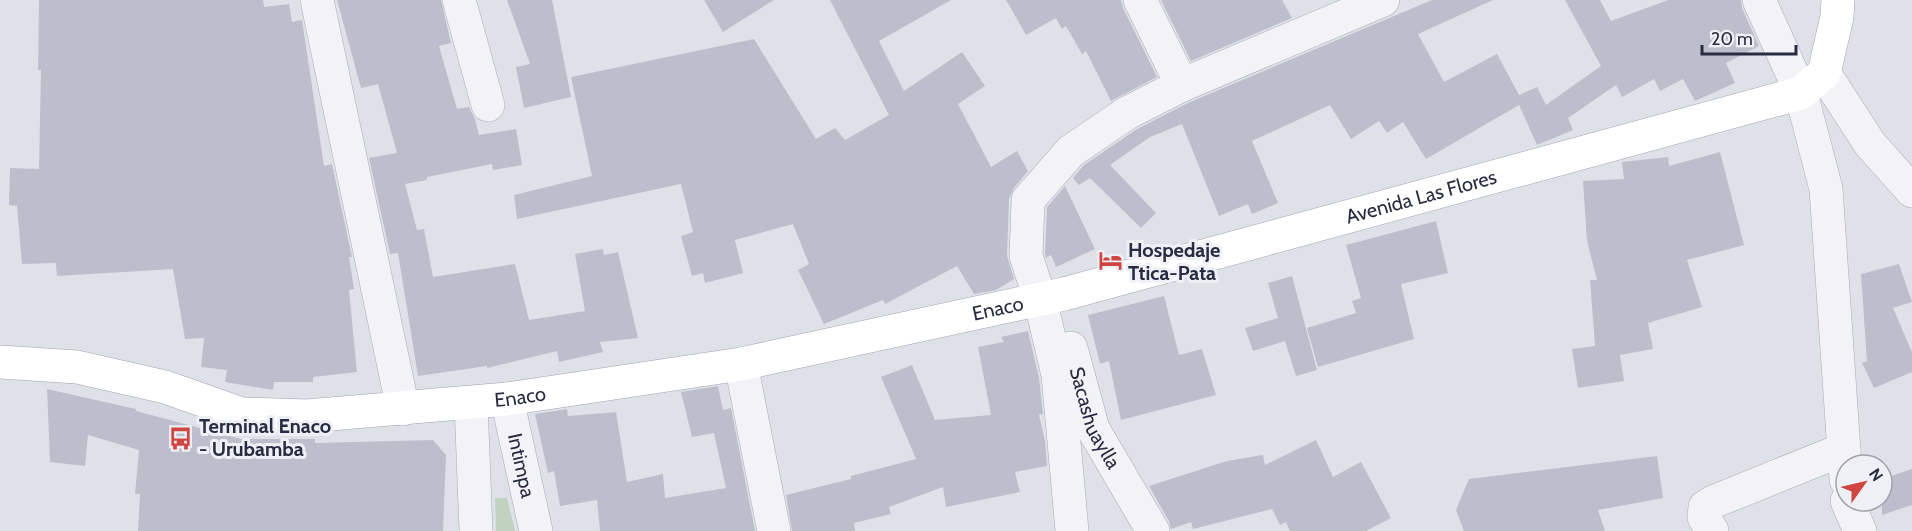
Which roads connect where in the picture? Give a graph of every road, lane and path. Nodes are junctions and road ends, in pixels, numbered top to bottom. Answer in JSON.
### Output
{"nodes":[{"id":1,"x":317,"y":0,"type":"edge"},
{"id":2,"x":459,"y":0,"type":"edge"},
{"id":3,"x":1140,"y":0,"type":"edge"},
{"id":4,"x":1759,"y":0,"type":"edge"},
{"id":5,"x":1838,"y":0,"type":"edge"},
{"id":6,"x":1378,"y":1,"type":"edge"},
{"id":7,"x":1812,"y":83,"type":"junction"},
{"id":8,"x":1182,"y":85,"type":"junction"},
{"id":9,"x":488,"y":105,"type":"dead end"},
{"id":10,"x":1912,"y":191,"type":"edge"},
{"id":11,"x":1052,"y":297,"type":"junction"},
{"id":12,"x":0,"y":362,"type":"edge"},
{"id":13,"x":741,"y":364,"type":"junction"},
{"id":14,"x":507,"y":399,"type":"junction"},
{"id":15,"x":471,"y":403,"type":"junction"},
{"id":16,"x":403,"y":409,"type":"junction"},
{"id":17,"x":1844,"y":453,"type":"edge"},
{"id":18,"x":1834,"y":468,"type":"edge"},
{"id":19,"x":1852,"y":513,"type":"edge"},
{"id":20,"x":476,"y":531,"type":"edge"},
{"id":21,"x":536,"y":531,"type":"edge"},
{"id":22,"x":774,"y":531,"type":"edge"},
{"id":23,"x":1072,"y":531,"type":"edge"},
{"id":24,"x":1153,"y":531,"type":"edge"},
{"id":25,"x":1712,"y":531,"type":"edge"},
{"id":26,"x":1860,"y":531,"type":"edge"}],
"edges":[{"from":1,"to":16,"type":"street"},
{"from":2,"to":9,"type":"street"},
{"from":3,"to":8,"type":"street"},
{"from":4,"to":7,"type":"street"},
{"from":5,"to":7,"type":"main road"},
{"from":6,"to":8,"type":"street"},
{"from":7,"to":10,"type":"street"},
{"from":7,"to":11,"type":"main road","name":"Avenida Las Flores"},
{"from":7,"to":17,"type":"street"},
{"from":8,"to":11,"type":"street"},
{"from":11,"to":13,"type":"main road","name":"Enaco"},
{"from":11,"to":23,"type":"street"},
{"from":11,"to":24,"type":"street","name":"Sacashuaylla"},
{"from":12,"to":16,"type":"main road","name":"Enaco"},
{"from":13,"to":14,"type":"main road","name":"Enaco"},
{"from":13,"to":22,"type":"street"},
{"from":14,"to":15,"type":"main road","name":"Enaco"},
{"from":14,"to":21,"type":"street","name":"Intimpa"},
{"from":15,"to":16,"type":"main road","name":"Enaco"},
{"from":15,"to":20,"type":"street"},
{"from":18,"to":25,"type":"street"},
{"from":19,"to":26,"type":"street"}]}
